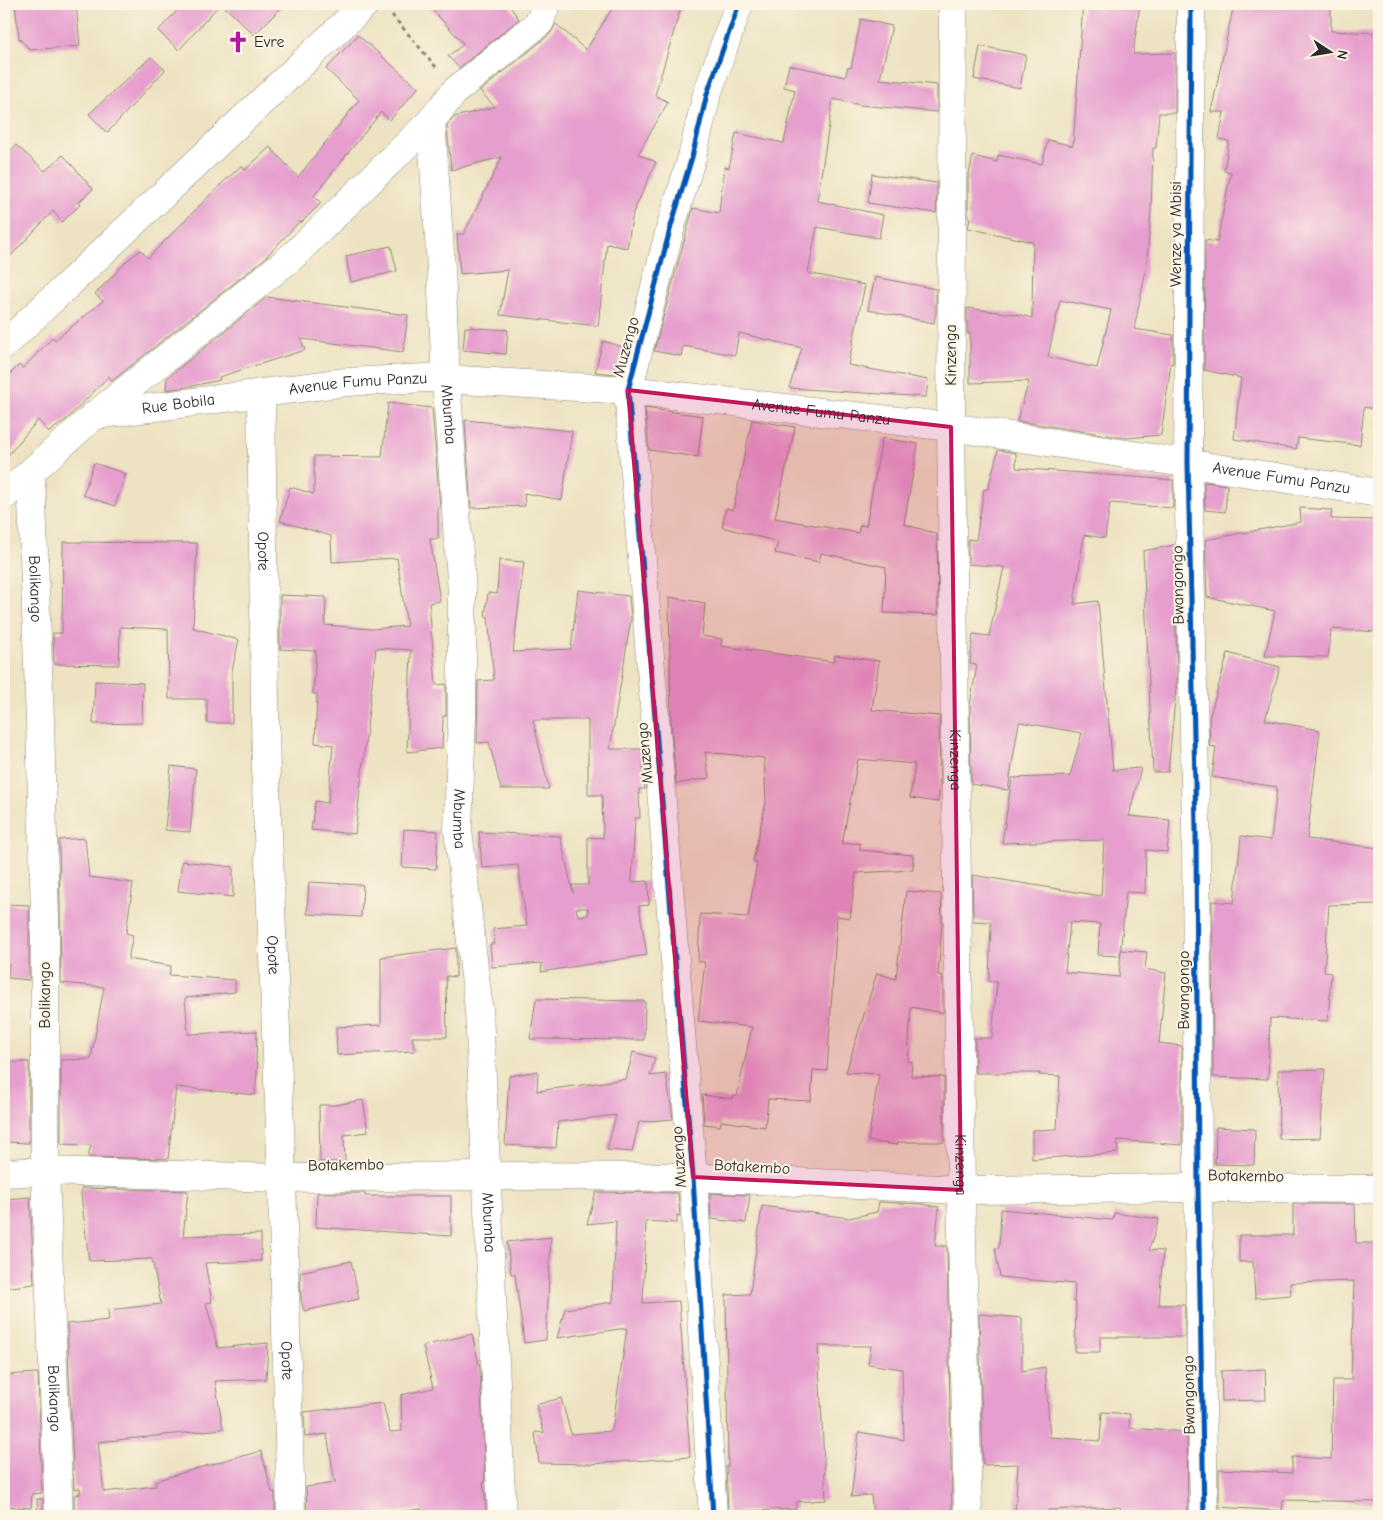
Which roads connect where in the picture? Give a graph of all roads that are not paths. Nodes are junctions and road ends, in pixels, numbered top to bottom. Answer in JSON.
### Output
{"nodes":[{"id":1,"x":546,"y":4,"type":"edge"},
{"id":2,"x":739,"y":4,"type":"edge"},
{"id":3,"x":953,"y":4,"type":"edge"},
{"id":4,"x":1191,"y":4,"type":"edge"},
{"id":5,"x":377,"y":7,"type":"edge"},
{"id":6,"x":431,"y":121,"type":"junction"},
{"id":7,"x":4,"y":344,"type":"edge"},
{"id":8,"x":446,"y":380,"type":"junction"},
{"id":9,"x":628,"y":390,"type":"junction"},
{"id":10,"x":261,"y":394,"type":"junction"},
{"id":11,"x":95,"y":415,"type":"junction"},
{"id":12,"x":951,"y":427,"type":"junction"},
{"id":13,"x":1188,"y":464,"type":"junction"},
{"id":14,"x":31,"y":473,"type":"junction"},
{"id":15,"x":1379,"y":493,"type":"edge"},
{"id":16,"x":4,"y":496,"type":"edge"},
{"id":17,"x":4,"y":1172,"type":"edge"},
{"id":18,"x":45,"y":1172,"type":"junction"},
{"id":19,"x":485,"y":1176,"type":"junction"},
{"id":20,"x":693,"y":1177,"type":"junction"},
{"id":21,"x":282,"y":1178,"type":"junction"},
{"id":22,"x":1198,"y":1188,"type":"junction"},
{"id":23,"x":961,"y":1190,"type":"junction"},
{"id":24,"x":1379,"y":1190,"type":"edge"},
{"id":25,"x":59,"y":1516,"type":"edge"},
{"id":26,"x":291,"y":1516,"type":"edge"},
{"id":27,"x":502,"y":1516,"type":"edge"},
{"id":28,"x":713,"y":1516,"type":"edge"},
{"id":29,"x":968,"y":1516,"type":"edge"},
{"id":30,"x":1204,"y":1516,"type":"edge"}],
"edges":[{"from":1,"to":6,"type":"street"},
{"from":2,"to":9,"type":"street","name":"Muzengo"},
{"from":3,"to":12,"type":"street","name":"Kinzenga"},
{"from":4,"to":13,"type":"street","name":"Wenze ya Mbisi"},
{"from":5,"to":7,"type":"street"},
{"from":6,"to":8,"type":"street","name":"Mbumba"},
{"from":6,"to":11,"type":"street"},
{"from":8,"to":9,"type":"street","name":"Avenue Fumu Panzu"},
{"from":8,"to":10,"type":"street","name":"Avenue Fumu Panzu"},
{"from":8,"to":19,"type":"street","name":"Mbumba"},
{"from":9,"to":12,"type":"street","name":"Avenue Fumu Panzu"},
{"from":9,"to":20,"type":"street","name":"Muzengo"},
{"from":10,"to":11,"type":"street","name":"Rue Bobila"},
{"from":10,"to":21,"type":"street","name":"Opote"},
{"from":11,"to":14,"type":"street"},
{"from":12,"to":13,"type":"street","name":"Avenue Fumu Panzu"},
{"from":12,"to":23,"type":"street","name":"Kinzenga"},
{"from":13,"to":15,"type":"street","name":"Avenue Fumu Panzu"},
{"from":13,"to":22,"type":"street","name":"Bwangongo"},
{"from":14,"to":16,"type":"street"},
{"from":14,"to":18,"type":"street","name":"Bolikango"},
{"from":17,"to":18,"type":"street","name":"Botakembo"},
{"from":18,"to":21,"type":"street","name":"Botakembo"},
{"from":18,"to":25,"type":"street","name":"Bolikango"},
{"from":19,"to":20,"type":"street","name":"Botakembo"},
{"from":19,"to":21,"type":"street","name":"Botakembo"},
{"from":19,"to":27,"type":"street","name":"Mbumba"},
{"from":20,"to":23,"type":"street","name":"Botakembo"},
{"from":20,"to":28,"type":"street","name":"Muzengo"},
{"from":21,"to":26,"type":"street","name":"Opote"},
{"from":22,"to":23,"type":"street","name":"Botakembo"},
{"from":22,"to":24,"type":"street","name":"Botakembo"},
{"from":22,"to":30,"type":"street","name":"Bwangongo"},
{"from":23,"to":29,"type":"street","name":"Kinzenga"}]}
